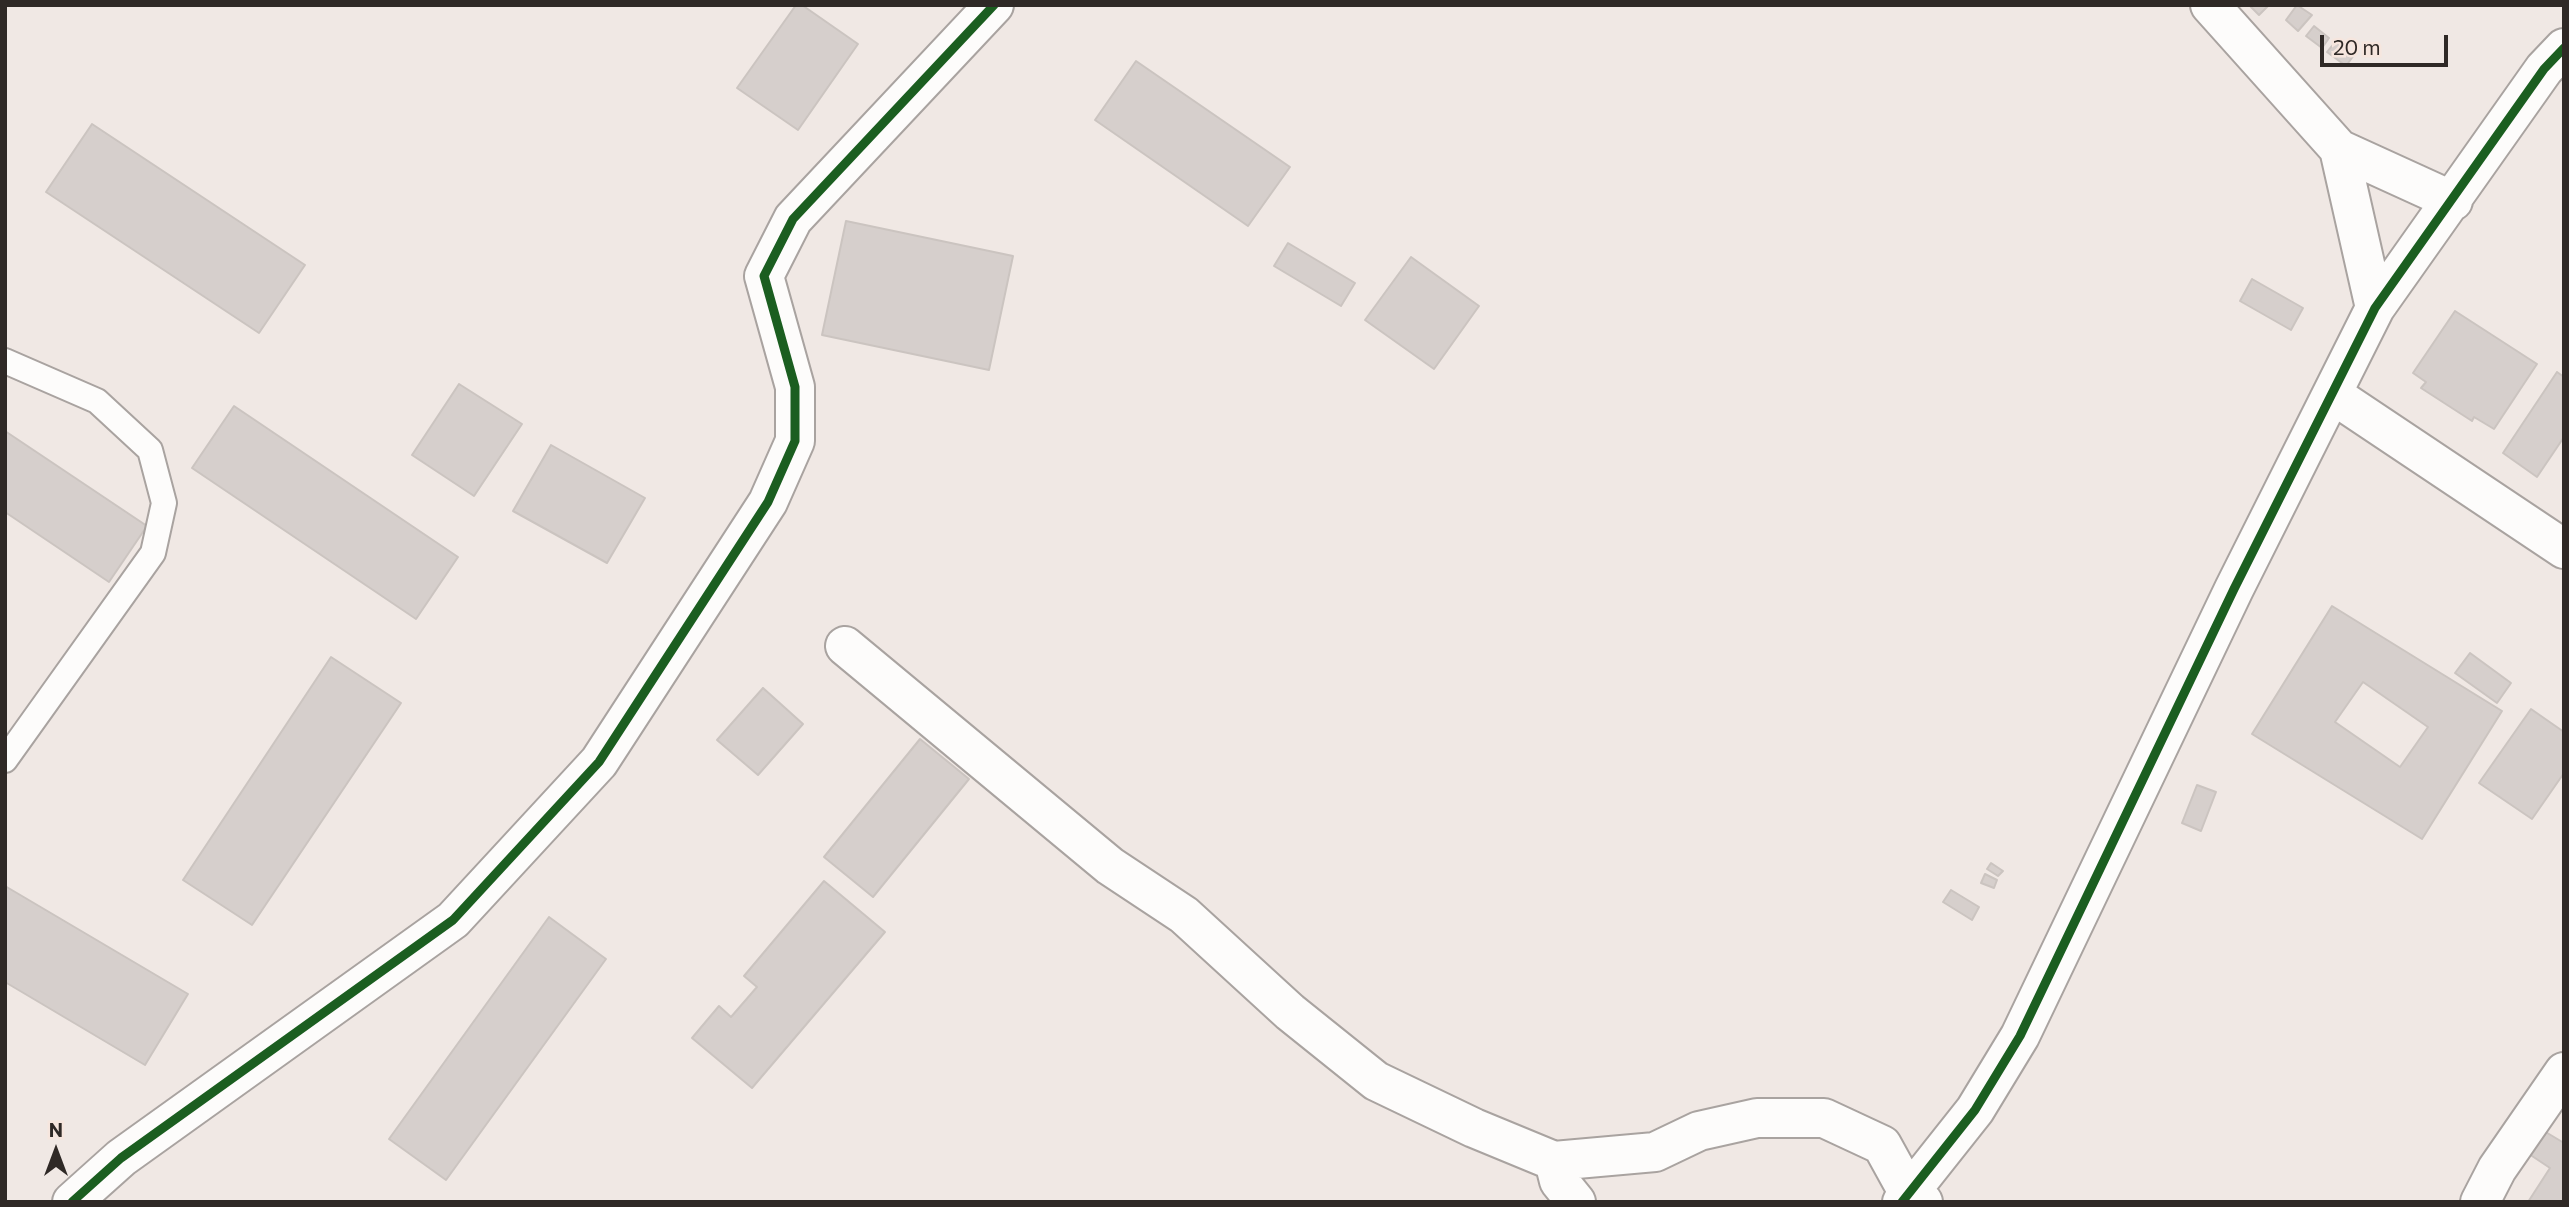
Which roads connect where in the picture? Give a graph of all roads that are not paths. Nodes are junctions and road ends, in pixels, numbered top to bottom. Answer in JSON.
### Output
{"nodes":[{"id":1,"x":994,"y":5,"type":"edge"},
{"id":2,"x":2210,"y":5,"type":"edge"},
{"id":3,"x":2564,"y":48,"type":"edge"},
{"id":4,"x":2339,"y":149,"type":"junction"},
{"id":5,"x":2452,"y":201,"type":"junction"},
{"id":6,"x":2375,"y":308,"type":"junction"},
{"id":7,"x":5,"y":361,"type":"edge"},
{"id":8,"x":2332,"y":394,"type":"junction"},
{"id":9,"x":2564,"y":549,"type":"edge"},
{"id":10,"x":845,"y":646,"type":"dead end"},
{"id":11,"x":5,"y":760,"type":"edge"},
{"id":12,"x":2564,"y":1072,"type":"edge"},
{"id":13,"x":1554,"y":1161,"type":"junction"},
{"id":14,"x":1911,"y":1199,"type":"edge"},
{"id":15,"x":72,"y":1202,"type":"edge"},
{"id":16,"x":1576,"y":1202,"type":"edge"},
{"id":17,"x":2480,"y":1202,"type":"edge"}],
"edges":[{"from":1,"to":15,"type":"street"},
{"from":2,"to":4,"type":"street"},
{"from":3,"to":5,"type":"street"},
{"from":4,"to":5,"type":"street"},
{"from":4,"to":6,"type":"street"},
{"from":5,"to":6,"type":"street"},
{"from":6,"to":8,"type":"street"},
{"from":7,"to":11,"type":"lane"},
{"from":8,"to":9,"type":"street"},
{"from":8,"to":14,"type":"street"},
{"from":10,"to":13,"type":"street"},
{"from":12,"to":17,"type":"street"},
{"from":13,"to":14,"type":"street"},
{"from":13,"to":16,"type":"street"}]}
